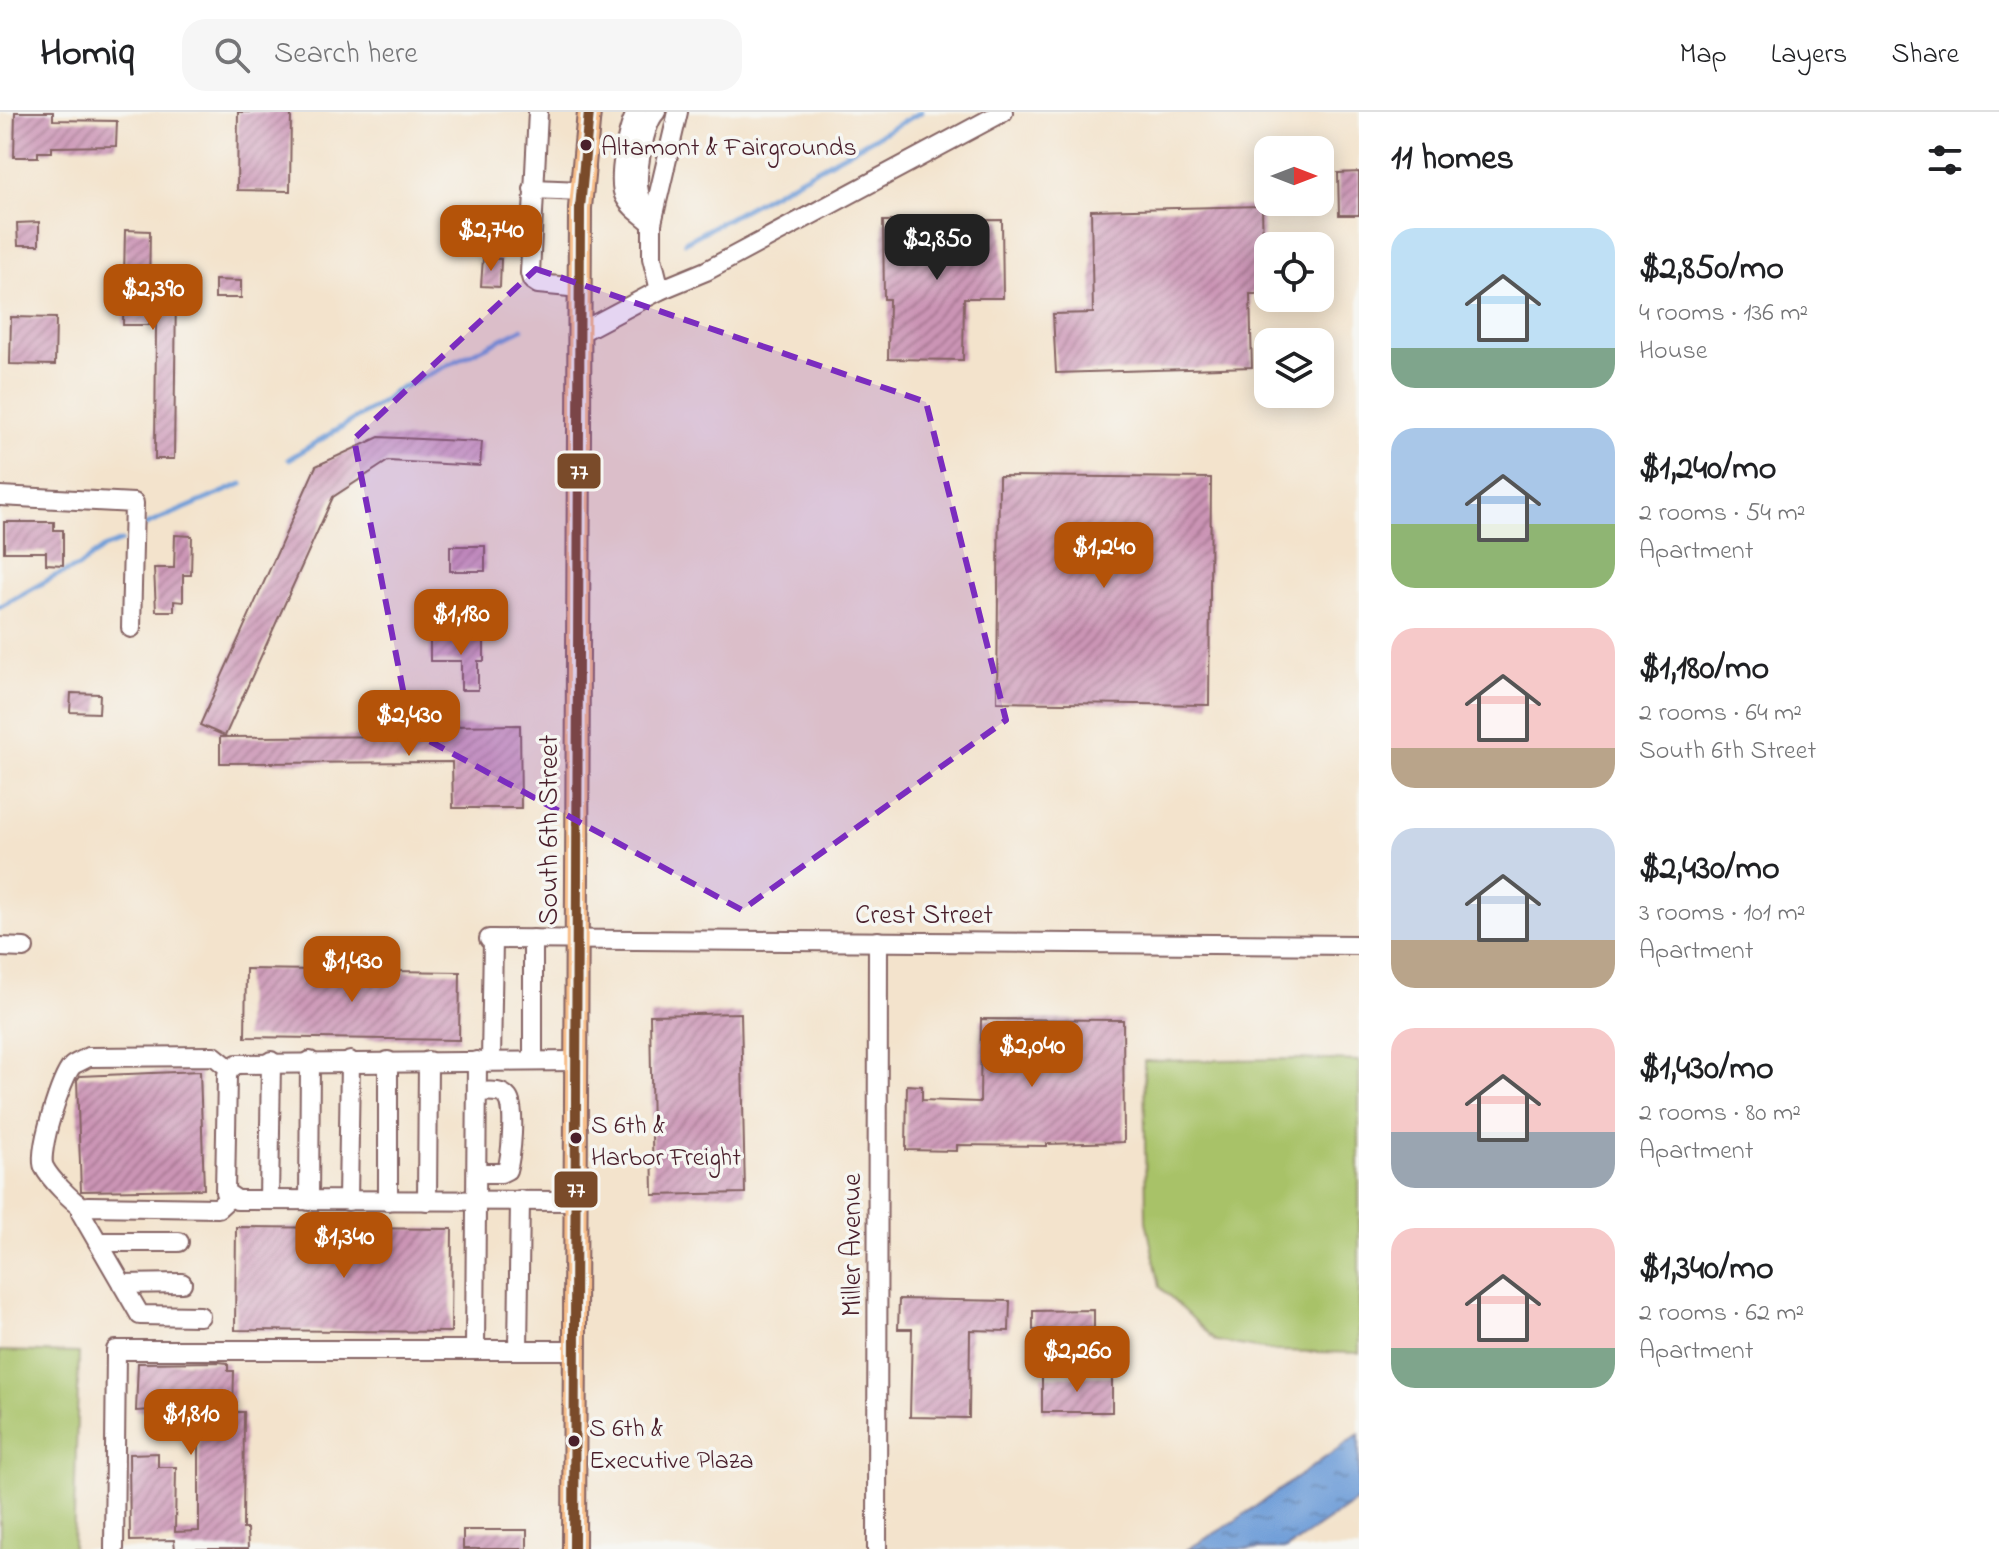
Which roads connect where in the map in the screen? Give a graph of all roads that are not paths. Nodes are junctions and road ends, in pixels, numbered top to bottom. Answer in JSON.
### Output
{"nodes":[{"id":1,"x":538,"y":112,"type":"edge"},
{"id":2,"x":589,"y":112,"type":"edge"},
{"id":3,"x":637,"y":112,"type":"edge"},
{"id":4,"x":656,"y":112,"type":"edge"},
{"id":5,"x":678,"y":112,"type":"edge"},
{"id":6,"x":1003,"y":112,"type":"edge"},
{"id":7,"x":533,"y":189,"type":"junction"},
{"id":8,"x":582,"y":191,"type":"junction"},
{"id":9,"x":652,"y":223,"type":"junction"},
{"id":10,"x":580,"y":288,"type":"junction"},
{"id":11,"x":660,"y":290,"type":"junction"},
{"id":12,"x":579,"y":333,"type":"junction"},
{"id":13,"x":0,"y":496,"type":"edge"},
{"id":14,"x":131,"y":628,"type":"dead end"},
{"id":15,"x":533,"y":939,"type":"junction"},
{"id":16,"x":577,"y":939,"type":"junction"},
{"id":17,"x":878,"y":941,"type":"junction"},
{"id":18,"x":1359,"y":945,"type":"edge"},
{"id":19,"x":0,"y":947,"type":"edge"},
{"id":20,"x":24,"y":948,"type":"dead end"},
{"id":21,"x":271,"y":1061,"type":"junction"},
{"id":22,"x":310,"y":1061,"type":"junction"},
{"id":23,"x":350,"y":1061,"type":"junction"},
{"id":24,"x":388,"y":1061,"type":"junction"},
{"id":25,"x":428,"y":1061,"type":"junction"},
{"id":26,"x":484,"y":1061,"type":"junction"},
{"id":27,"x":533,"y":1061,"type":"junction"},
{"id":28,"x":576,"y":1061,"type":"junction"},
{"id":29,"x":230,"y":1069,"type":"junction"},
{"id":30,"x":477,"y":1092,"type":"junction"},
{"id":31,"x":477,"y":1173,"type":"junction"},
{"id":32,"x":229,"y":1198,"type":"junction"},
{"id":33,"x":269,"y":1200,"type":"junction"},
{"id":34,"x":520,"y":1200,"type":"junction"},
{"id":35,"x":309,"y":1201,"type":"junction"},
{"id":36,"x":348,"y":1201,"type":"junction"},
{"id":37,"x":388,"y":1201,"type":"junction"},
{"id":38,"x":427,"y":1201,"type":"junction"},
{"id":39,"x":477,"y":1201,"type":"junction"},
{"id":40,"x":575,"y":1201,"type":"junction"},
{"id":41,"x":82,"y":1207,"type":"junction"},
{"id":42,"x":98,"y":1242,"type":"junction"},
{"id":43,"x":179,"y":1242,"type":"dead end"},
{"id":44,"x":182,"y":1283,"type":"dead end"},
{"id":45,"x":122,"y":1284,"type":"junction"},
{"id":46,"x":200,"y":1316,"type":"dead end"},
{"id":47,"x":475,"y":1350,"type":"junction"},
{"id":48,"x":518,"y":1350,"type":"junction"},
{"id":49,"x":575,"y":1350,"type":"junction"},
{"id":50,"x":114,"y":1549,"type":"edge"},
{"id":51,"x":574,"y":1549,"type":"edge"},
{"id":52,"x":877,"y":1549,"type":"edge"}],
"edges":[{"from":1,"to":7,"type":"street"},
{"from":2,"to":8,"type":"main road","name":"South 6th Street"},
{"from":3,"to":9,"type":"street"},
{"from":4,"to":9,"type":"street"},
{"from":5,"to":9,"type":"street"},
{"from":6,"to":11,"type":"street"},
{"from":7,"to":8,"type":"street"},
{"from":7,"to":10,"type":"street"},
{"from":8,"to":10,"type":"main road","name":"South 6th Street"},
{"from":9,"to":11,"type":"street"},
{"from":10,"to":12,"type":"main road","name":"South 6th Street"},
{"from":11,"to":12,"type":"street"},
{"from":12,"to":16,"type":"main road","name":"South 6th Street"},
{"from":13,"to":14,"type":"street"},
{"from":15,"to":16,"type":"street","name":"Crest Street"},
{"from":15,"to":26,"type":"street","name":"Crest Street"},
{"from":15,"to":27,"type":"street"},
{"from":16,"to":17,"type":"street","name":"Crest Street"},
{"from":16,"to":28,"type":"main road","name":"South 6th Street"},
{"from":17,"to":18,"type":"street","name":"Crest Street"},
{"from":17,"to":52,"type":"street","name":"Miller Avenue"},
{"from":19,"to":20,"type":"street"},
{"from":21,"to":22,"type":"street"},
{"from":21,"to":29,"type":"street"},
{"from":21,"to":33,"type":"street"},
{"from":22,"to":23,"type":"street"},
{"from":22,"to":35,"type":"street"},
{"from":23,"to":24,"type":"street"},
{"from":23,"to":36,"type":"street"},
{"from":24,"to":25,"type":"street"},
{"from":24,"to":37,"type":"street"},
{"from":25,"to":26,"type":"street"},
{"from":25,"to":38,"type":"street"},
{"from":26,"to":27,"type":"street"},
{"from":26,"to":30,"type":"street"},
{"from":27,"to":28,"type":"street"},
{"from":28,"to":40,"type":"main road","name":"South 6th Street"},
{"from":29,"to":32,"type":"street"},
{"from":29,"to":41,"type":"street"},
{"from":30,"to":31,"type":"street"},
{"from":30,"to":31,"type":"street"},
{"from":31,"to":39,"type":"street"},
{"from":32,"to":33,"type":"street"},
{"from":32,"to":41,"type":"street"},
{"from":33,"to":35,"type":"street"},
{"from":34,"to":39,"type":"street"},
{"from":34,"to":40,"type":"street"},
{"from":34,"to":48,"type":"street"},
{"from":35,"to":36,"type":"street"},
{"from":36,"to":37,"type":"street"},
{"from":37,"to":38,"type":"street"},
{"from":38,"to":39,"type":"street"},
{"from":39,"to":47,"type":"street"},
{"from":40,"to":49,"type":"main road","name":"South 6th Street"},
{"from":41,"to":42,"type":"street"},
{"from":42,"to":43,"type":"street"},
{"from":42,"to":45,"type":"street"},
{"from":44,"to":45,"type":"street"},
{"from":45,"to":46,"type":"street"},
{"from":47,"to":48,"type":"street"},
{"from":47,"to":50,"type":"street"},
{"from":48,"to":49,"type":"street"},
{"from":49,"to":51,"type":"main road","name":"South 6th Street"}]}
